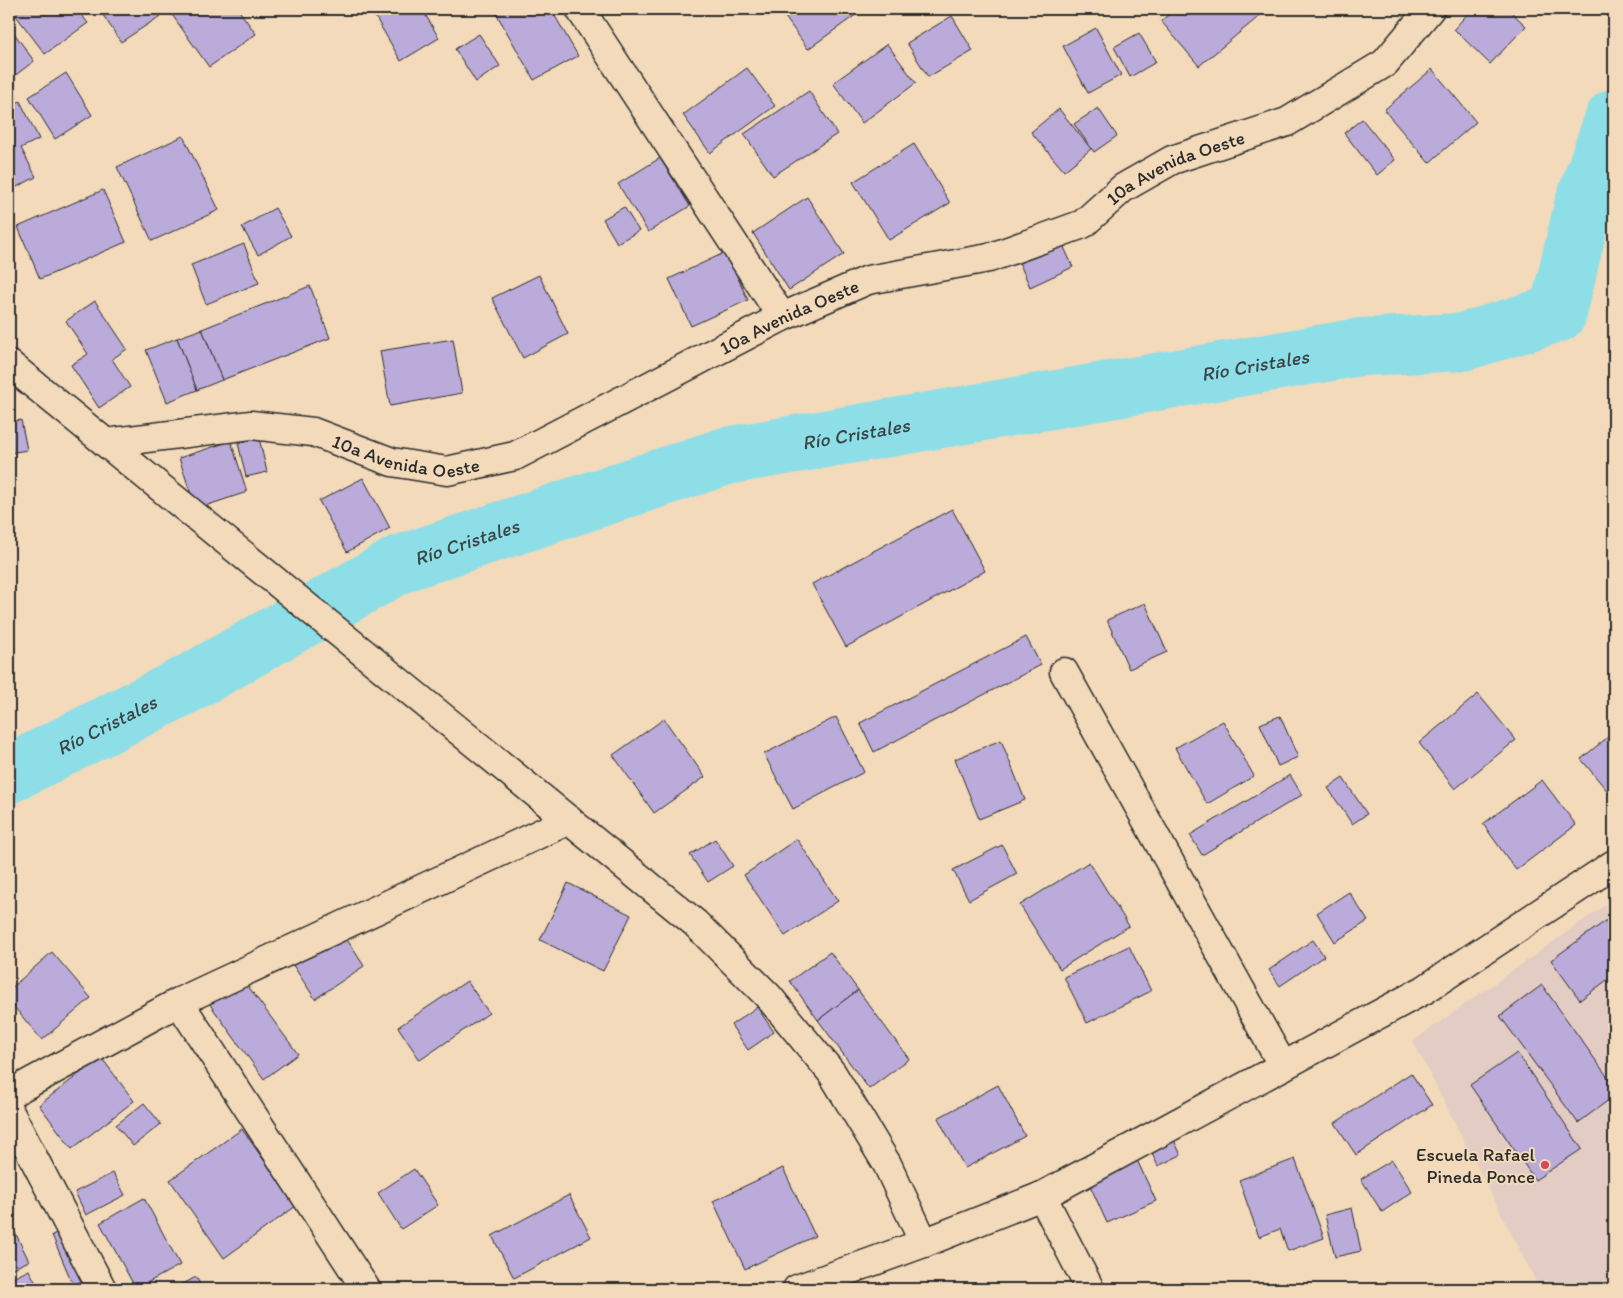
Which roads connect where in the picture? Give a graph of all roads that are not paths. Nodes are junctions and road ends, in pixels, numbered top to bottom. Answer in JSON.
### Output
{"nodes":[{"id":1,"x":580,"y":9,"type":"edge"},
{"id":2,"x":1430,"y":9,"type":"edge"},
{"id":3,"x":782,"y":317,"type":"junction"},
{"id":4,"x":9,"y":364,"type":"edge"},
{"id":5,"x":106,"y":443,"type":"junction"},
{"id":6,"x":1064,"y":672,"type":"dead end"},
{"id":7,"x":569,"y":820,"type":"junction"},
{"id":8,"x":1614,"y":864,"type":"edge"},
{"id":9,"x":179,"y":1002,"type":"junction"},
{"id":10,"x":1283,"y":1066,"type":"junction"},
{"id":11,"x":9,"y":1094,"type":"edge"},
{"id":12,"x":9,"y":1111,"type":"edge"},
{"id":13,"x":1042,"y":1196,"type":"junction"},
{"id":14,"x":924,"y":1242,"type":"junction"},
{"id":15,"x":102,"y":1289,"type":"edge"},
{"id":16,"x":366,"y":1289,"type":"edge"},
{"id":17,"x":796,"y":1289,"type":"edge"},
{"id":18,"x":1090,"y":1289,"type":"edge"}],
"edges":[{"from":1,"to":3,"type":"street"},
{"from":2,"to":3,"type":"street","name":"10a Avenida Oeste"},
{"from":3,"to":5,"type":"street","name":"10a Avenida Oeste"},
{"from":4,"to":5,"type":"street"},
{"from":5,"to":7,"type":"street"},
{"from":6,"to":10,"type":"street"},
{"from":7,"to":9,"type":"street"},
{"from":7,"to":14,"type":"street"},
{"from":8,"to":10,"type":"street"},
{"from":9,"to":11,"type":"street"},
{"from":9,"to":16,"type":"street"},
{"from":10,"to":13,"type":"street"},
{"from":12,"to":15,"type":"street"},
{"from":13,"to":14,"type":"street"},
{"from":13,"to":18,"type":"street"},
{"from":14,"to":17,"type":"street"}]}
